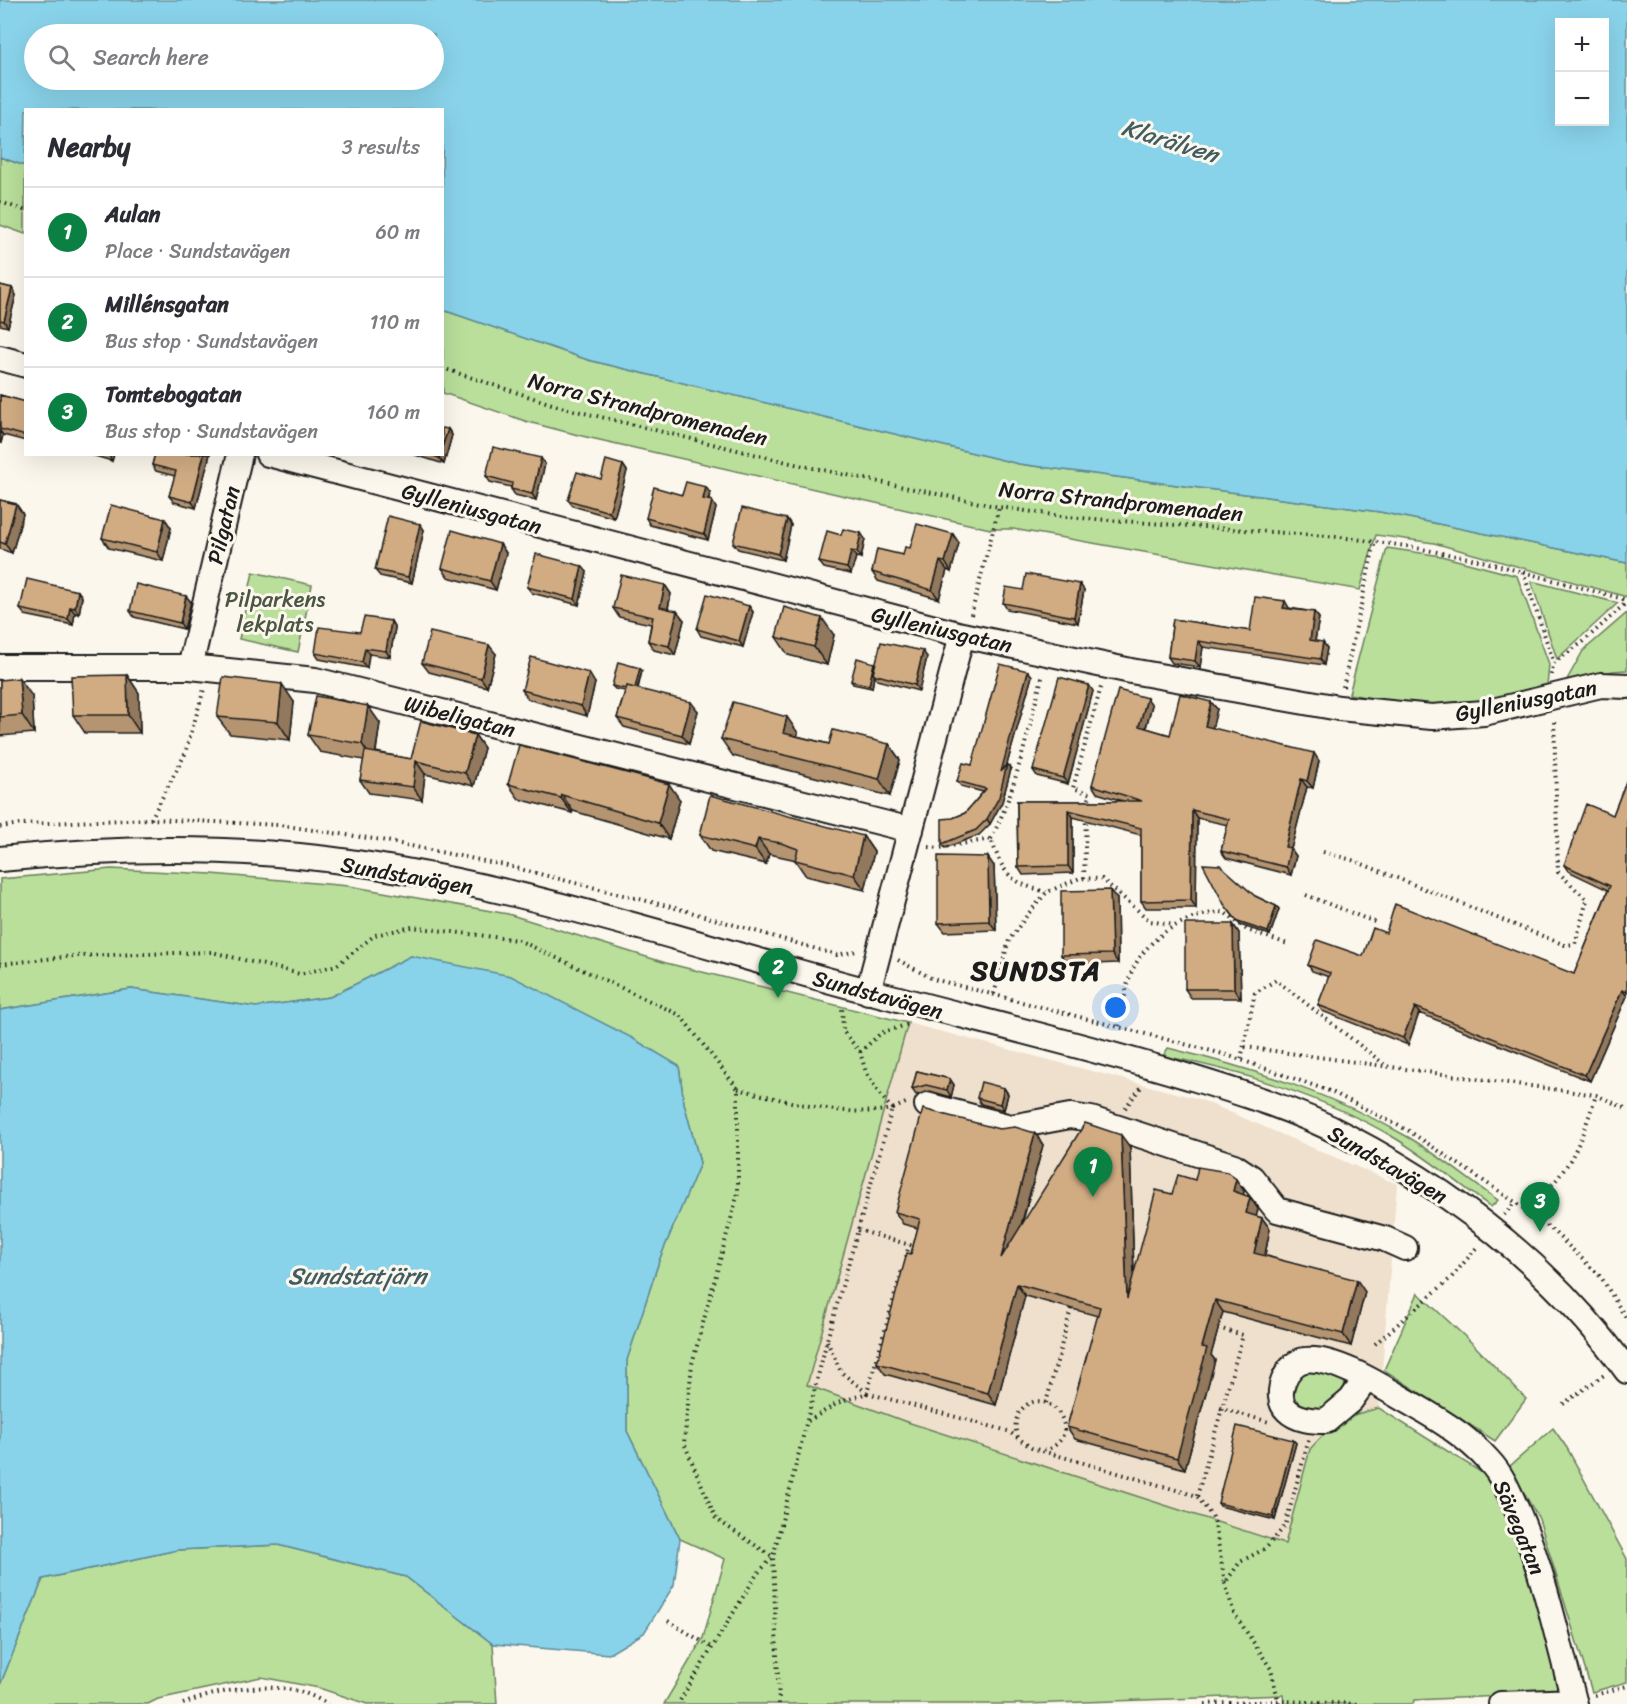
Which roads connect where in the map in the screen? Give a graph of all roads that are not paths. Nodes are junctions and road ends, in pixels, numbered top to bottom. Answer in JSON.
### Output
{"nodes":[{"id":1,"x":0,"y":358,"type":"edge"},
{"id":2,"x":24,"y":364,"type":"edge"},
{"id":3,"x":240,"y":456,"type":"edge"},
{"id":4,"x":276,"y":456,"type":"edge"},
{"id":5,"x":962,"y":635,"type":"junction"},
{"id":6,"x":0,"y":667,"type":"edge"},
{"id":7,"x":200,"y":668,"type":"junction"},
{"id":8,"x":1627,"y":686,"type":"edge"},
{"id":9,"x":909,"y":837,"type":"junction"},
{"id":10,"x":0,"y":859,"type":"edge"},
{"id":11,"x":868,"y":992,"type":"junction"},
{"id":12,"x":927,"y":1105,"type":"road end"},
{"id":13,"x":1405,"y":1248,"type":"dead end"},
{"id":14,"x":1618,"y":1372,"type":"edge"},
{"id":15,"x":1366,"y":1379,"type":"junction"},
{"id":16,"x":1575,"y":1702,"type":"edge"},
{"id":17,"x":1501,"y":1704,"type":"edge"}],
"edges":[{"from":1,"to":2,"type":"street"},
{"from":3,"to":7,"type":"street","name":"Pilgatan"},
{"from":4,"to":5,"type":"street","name":"Gylleniusgatan"},
{"from":5,"to":8,"type":"street","name":"Gylleniusgatan"},
{"from":5,"to":9,"type":"street"},
{"from":6,"to":7,"type":"street","name":"Wibeligatan"},
{"from":7,"to":9,"type":"street","name":"Wibeligatan"},
{"from":9,"to":11,"type":"street"},
{"from":10,"to":11,"type":"street","name":"Sundstavägen"},
{"from":11,"to":14,"type":"street","name":"Sundstavägen"},
{"from":12,"to":13,"type":"street"},
{"from":15,"to":15,"type":"street","name":"Sävegatan"},
{"from":15,"to":16,"type":"street","name":"Sävegatan"},
{"from":16,"to":17,"type":"street"}]}
